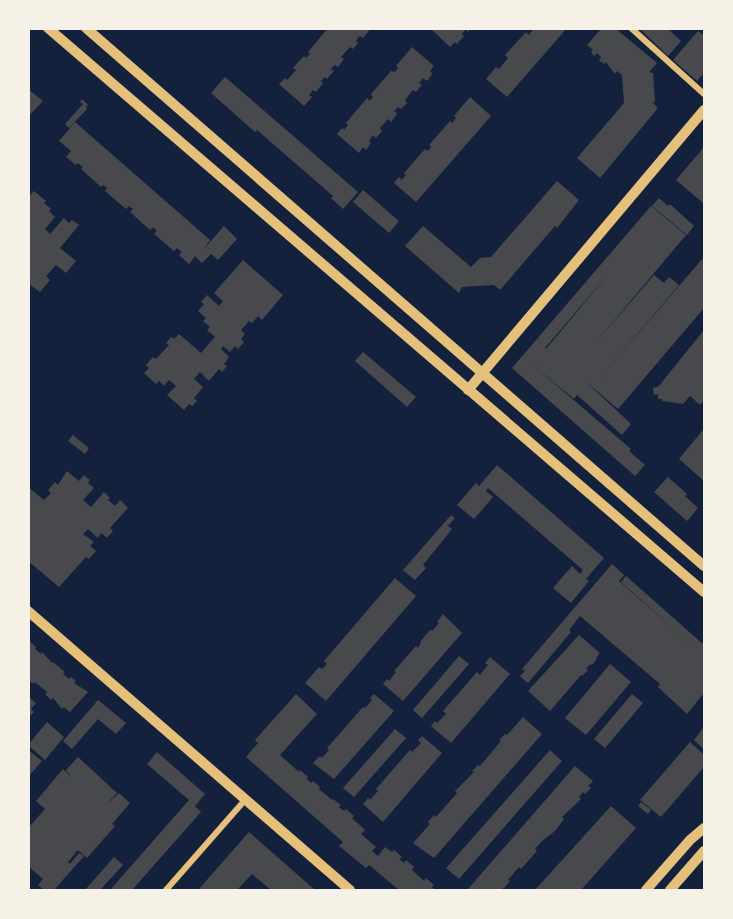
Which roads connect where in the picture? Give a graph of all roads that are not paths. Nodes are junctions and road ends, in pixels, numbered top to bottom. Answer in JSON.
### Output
{"nodes":[{"id":1,"x":48,"y":28,"type":"edge"},
{"id":2,"x":86,"y":28,"type":"edge"},
{"id":3,"x":631,"y":28,"type":"edge"},
{"id":4,"x":705,"y":94,"type":"edge"},
{"id":5,"x":705,"y":110,"type":"edge"},
{"id":6,"x":483,"y":373,"type":"junction"},
{"id":7,"x":468,"y":390,"type":"junction"},
{"id":8,"x":705,"y":566,"type":"edge"},
{"id":9,"x":705,"y":592,"type":"edge"},
{"id":10,"x":28,"y":611,"type":"edge"},
{"id":11,"x":245,"y":800,"type":"junction"},
{"id":12,"x":705,"y":828,"type":"edge"},
{"id":13,"x":705,"y":851,"type":"edge"},
{"id":14,"x":166,"y":891,"type":"edge"},
{"id":15,"x":350,"y":891,"type":"edge"},
{"id":16,"x":646,"y":891,"type":"edge"},
{"id":17,"x":670,"y":891,"type":"edge"}],
"edges":[{"from":1,"to":7,"type":"street"},
{"from":2,"to":6,"type":"street"},
{"from":3,"to":4,"type":"street"},
{"from":5,"to":6,"type":"street"},
{"from":6,"to":7,"type":"street"},
{"from":6,"to":8,"type":"street"},
{"from":7,"to":9,"type":"street"},
{"from":10,"to":11,"type":"street"},
{"from":11,"to":14,"type":"street"},
{"from":11,"to":15,"type":"street"},
{"from":12,"to":16,"type":"street"},
{"from":13,"to":17,"type":"street"}]}
